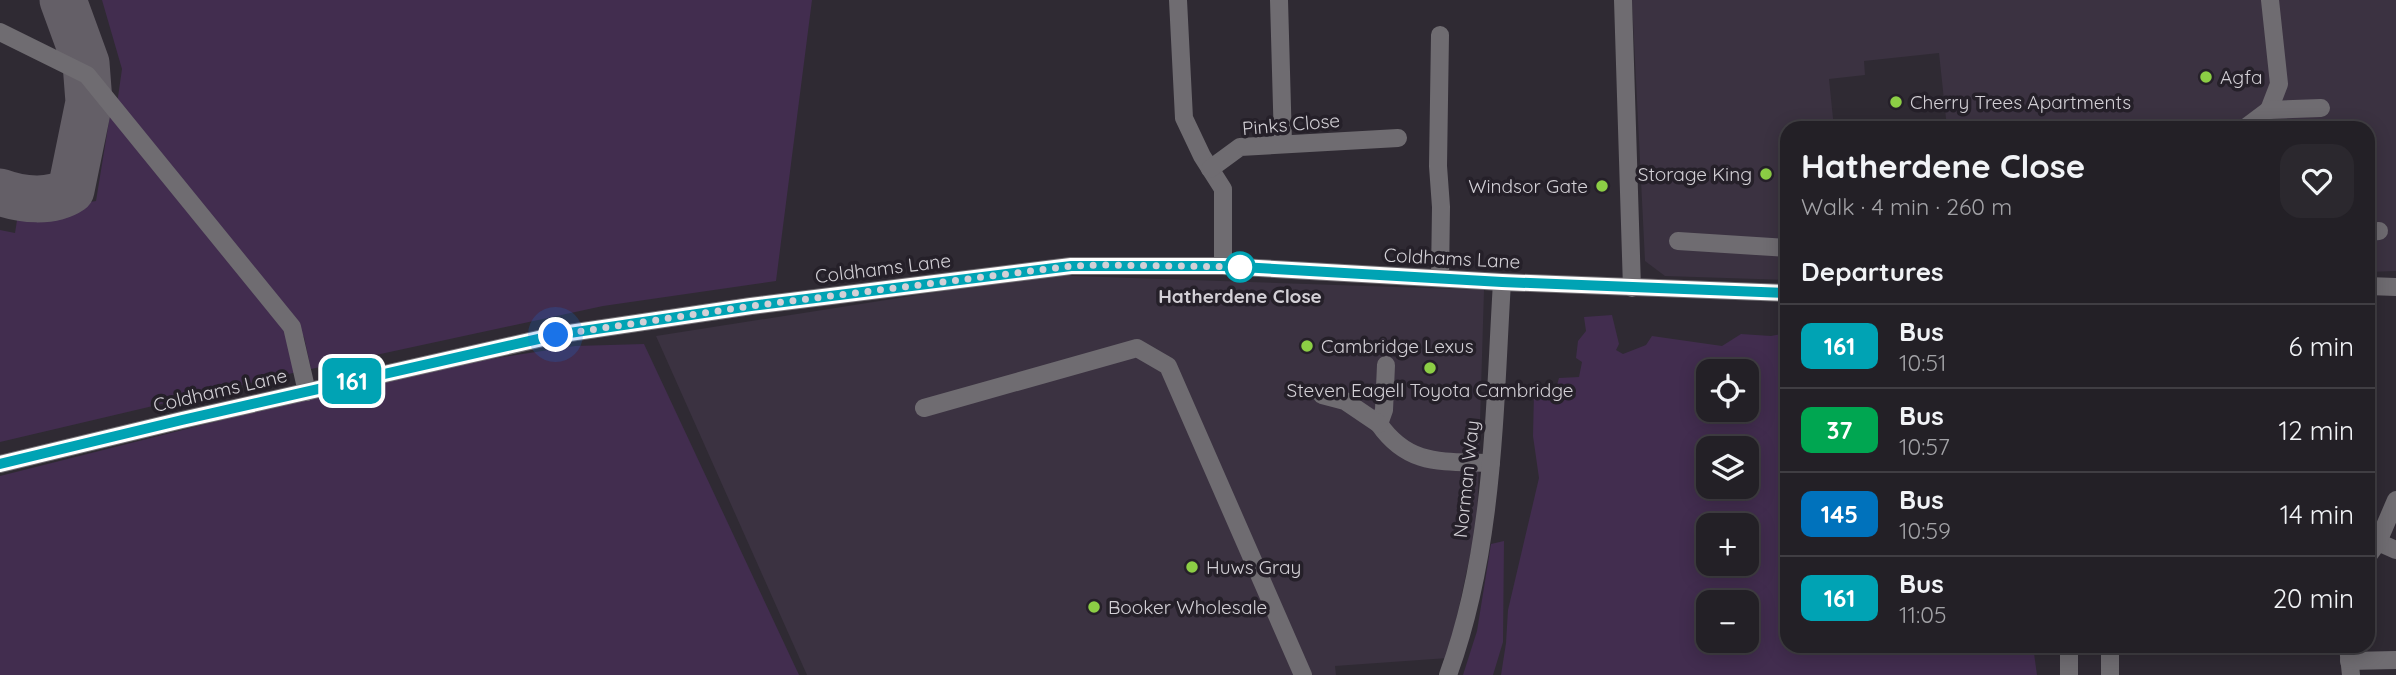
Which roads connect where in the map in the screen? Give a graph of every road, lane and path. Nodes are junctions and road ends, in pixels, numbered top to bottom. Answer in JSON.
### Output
{"nodes":[{"id":1,"x":1178,"y":0,"type":"edge"},
{"id":2,"x":1279,"y":0,"type":"edge"},
{"id":3,"x":1622,"y":0,"type":"edge"},
{"id":4,"x":2270,"y":0,"type":"edge"},
{"id":5,"x":0,"y":32,"type":"edge"},
{"id":6,"x":1440,"y":35,"type":"dead end"},
{"id":7,"x":2320,"y":108,"type":"dead end"},
{"id":8,"x":2269,"y":110,"type":"junction"},
{"id":9,"x":2254,"y":121,"type":"edge"},
{"id":10,"x":1398,"y":138,"type":"dead end"},
{"id":11,"x":1283,"y":144,"type":"junction"},
{"id":12,"x":1210,"y":169,"type":"junction"},
{"id":13,"x":1678,"y":241,"type":"dead end"},
{"id":14,"x":1780,"y":248,"type":"edge"},
{"id":15,"x":1223,"y":266,"type":"junction"},
{"id":16,"x":1440,"y":278,"type":"junction"},
{"id":17,"x":1502,"y":282,"type":"junction"},
{"id":18,"x":2375,"y":286,"type":"edge"},
{"id":19,"x":2396,"y":287,"type":"edge"},
{"id":20,"x":1632,"y":288,"type":"junction"},
{"id":21,"x":1780,"y":293,"type":"edge"},
{"id":22,"x":1387,"y":365,"type":"dead end"},
{"id":23,"x":307,"y":392,"type":"junction"},
{"id":24,"x":1322,"y":395,"type":"dead end"},
{"id":25,"x":924,"y":408,"type":"dead end"},
{"id":26,"x":1378,"y":424,"type":"junction"},
{"id":27,"x":1491,"y":463,"type":"junction"},
{"id":28,"x":0,"y":464,"type":"edge"},
{"id":29,"x":2396,"y":500,"type":"edge"},
{"id":30,"x":2375,"y":545,"type":"edge"},
{"id":31,"x":2375,"y":549,"type":"edge"},
{"id":32,"x":2396,"y":550,"type":"edge"},
{"id":33,"x":2069,"y":653,"type":"edge"},
{"id":34,"x":2110,"y":653,"type":"edge"},
{"id":35,"x":2396,"y":660,"type":"edge"},
{"id":36,"x":2349,"y":661,"type":"edge"},
{"id":37,"x":1303,"y":675,"type":"edge"},
{"id":38,"x":1448,"y":675,"type":"edge"},
{"id":39,"x":2069,"y":675,"type":"edge"},
{"id":40,"x":2110,"y":675,"type":"edge"}],
"edges":[{"from":1,"to":12,"type":"street"},
{"from":2,"to":11,"type":"street"},
{"from":3,"to":20,"type":"street"},
{"from":4,"to":8,"type":"street"},
{"from":5,"to":23,"type":"street"},
{"from":6,"to":16,"type":"street"},
{"from":7,"to":8,"type":"street"},
{"from":8,"to":9,"type":"street"},
{"from":10,"to":11,"type":"street","name":"Pinks Close"},
{"from":11,"to":12,"type":"street","name":"Pinks Close"},
{"from":12,"to":15,"type":"street"},
{"from":13,"to":14,"type":"street"},
{"from":15,"to":16,"type":"street","name":"Coldhams Lane"},
{"from":15,"to":23,"type":"street","name":"Coldhams Lane"},
{"from":16,"to":17,"type":"street","name":"Coldhams Lane"},
{"from":17,"to":20,"type":"street","name":"Coldhams Lane"},
{"from":17,"to":27,"type":"street","name":"Norman Way"},
{"from":18,"to":19,"type":"street"},
{"from":20,"to":21,"type":"street","name":"Coldhams Lane"},
{"from":22,"to":26,"type":"street"},
{"from":23,"to":28,"type":"street","name":"Coldhams Lane"},
{"from":24,"to":26,"type":"street"},
{"from":25,"to":37,"type":"street"},
{"from":26,"to":27,"type":"street"},
{"from":27,"to":38,"type":"street","name":"Norman Way"},
{"from":29,"to":30,"type":"street"},
{"from":31,"to":32,"type":"street"},
{"from":33,"to":39,"type":"street"},
{"from":34,"to":40,"type":"street"},
{"from":35,"to":36,"type":"street"}]}
